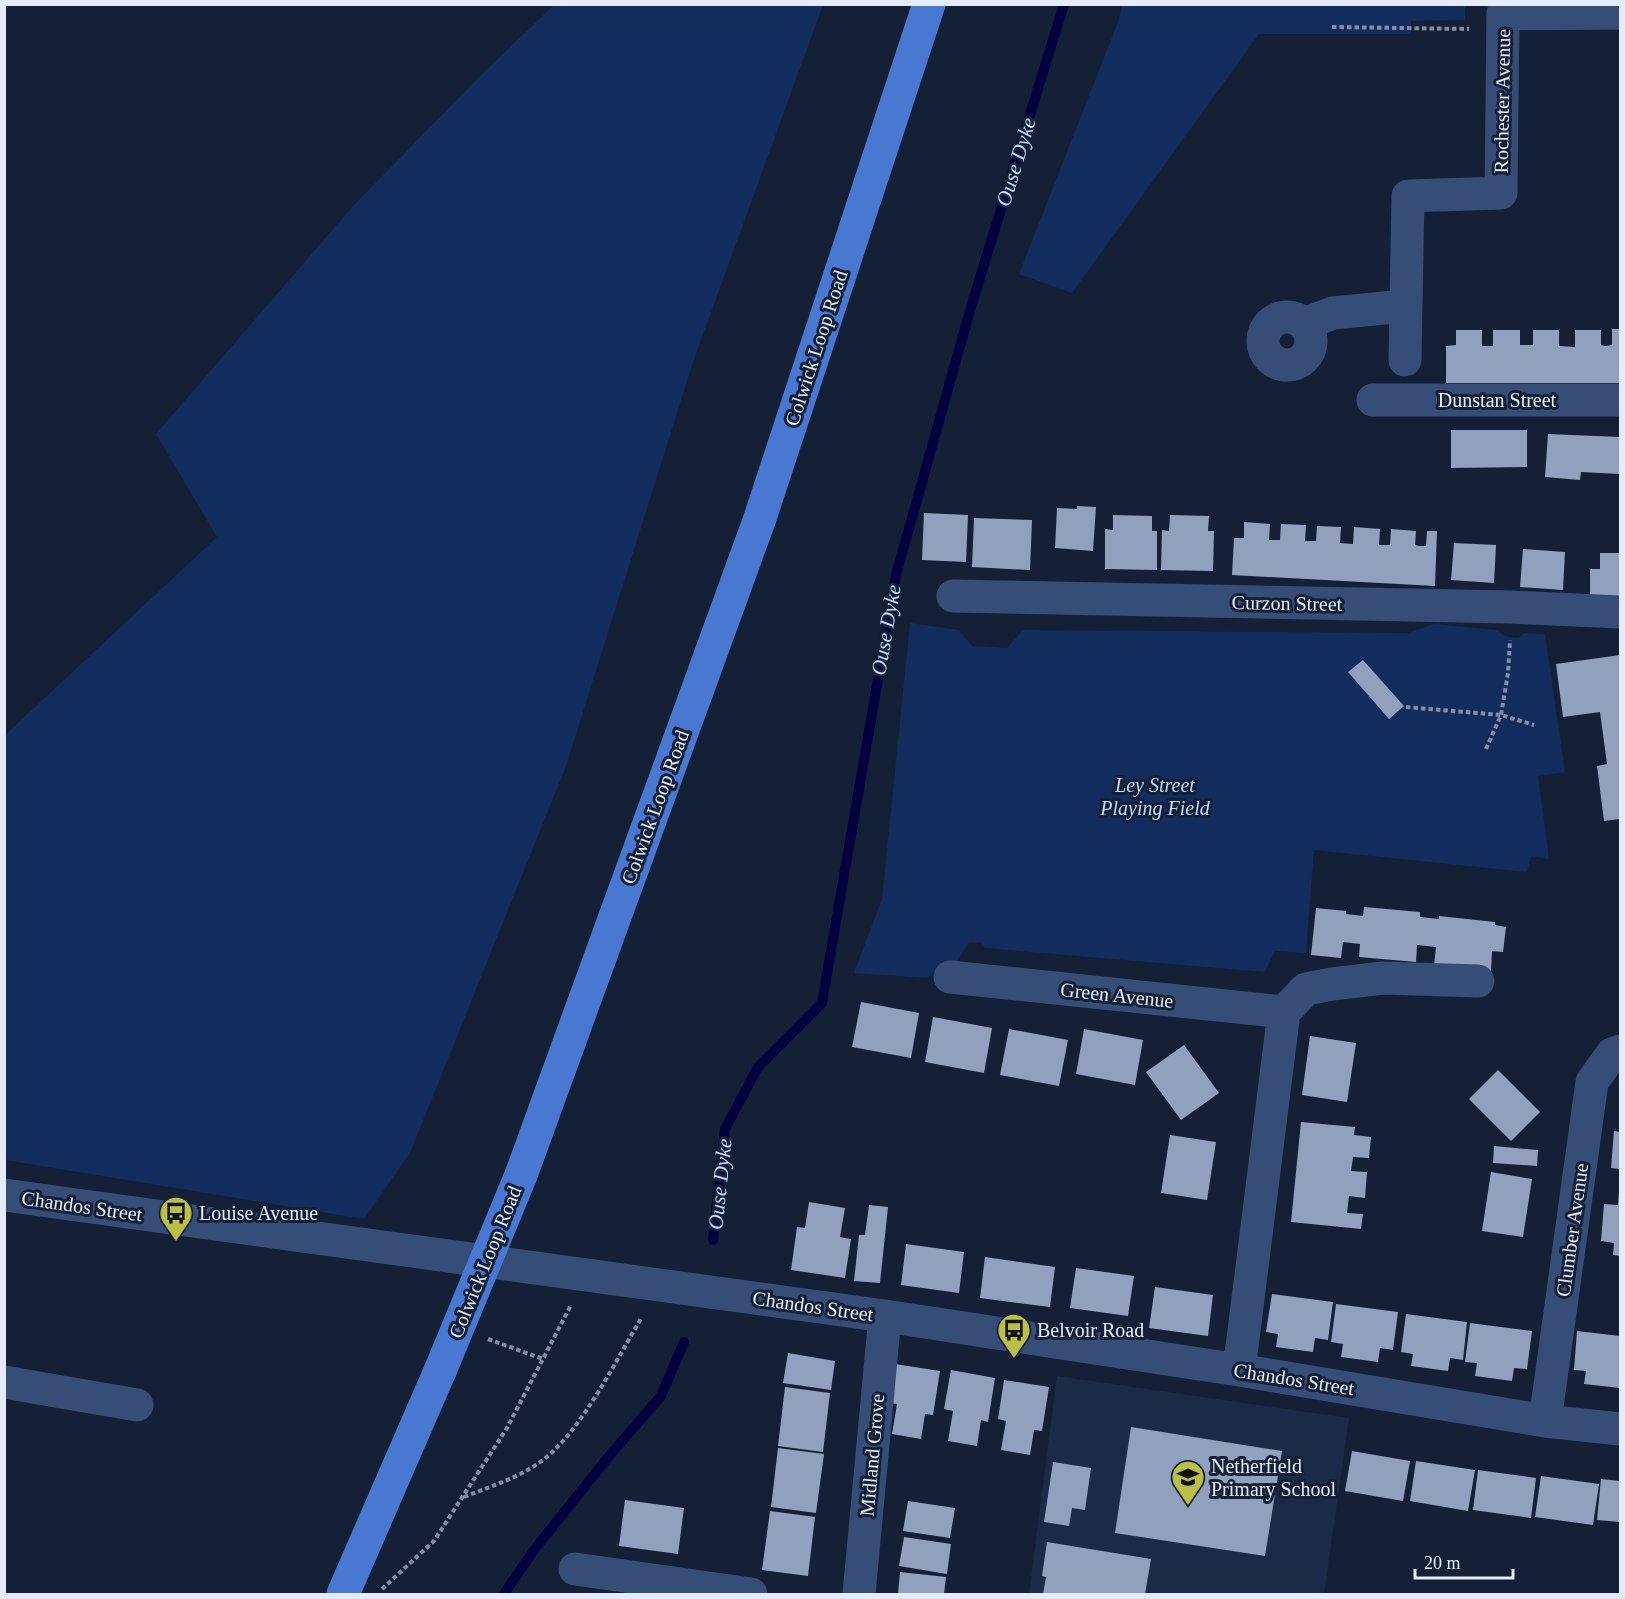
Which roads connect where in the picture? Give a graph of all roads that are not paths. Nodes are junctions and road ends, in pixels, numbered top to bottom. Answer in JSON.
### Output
{"nodes":[{"id":1,"x":929,"y":4,"type":"edge"},
{"id":2,"x":1620,"y":13,"type":"edge"},
{"id":3,"x":1405,"y":306,"type":"junction"},
{"id":4,"x":1304,"y":324,"type":"dead end"},
{"id":5,"x":1405,"y":360,"type":"dead end"},
{"id":6,"x":1373,"y":400,"type":"dead end"},
{"id":7,"x":1620,"y":400,"type":"edge"},
{"id":8,"x":953,"y":596,"type":"dead end"},
{"id":9,"x":1620,"y":612,"type":"edge"},
{"id":10,"x":950,"y":977,"type":"dead end"},
{"id":11,"x":1478,"y":981,"type":"dead end"},
{"id":12,"x":1284,"y":1012,"type":"junction"},
{"id":13,"x":1620,"y":1051,"type":"edge"},
{"id":14,"x":4,"y":1195,"type":"edge"},
{"id":15,"x":885,"y":1316,"type":"junction"},
{"id":16,"x":1239,"y":1370,"type":"junction"},
{"id":17,"x":4,"y":1382,"type":"edge"},
{"id":18,"x":137,"y":1405,"type":"dead end"},
{"id":19,"x":1545,"y":1421,"type":"junction"},
{"id":20,"x":1620,"y":1428,"type":"edge"},
{"id":21,"x":575,"y":1569,"type":"dead end"},
{"id":22,"x":343,"y":1594,"type":"edge"},
{"id":23,"x":751,"y":1594,"type":"edge"},
{"id":24,"x":859,"y":1594,"type":"edge"}],
"edges":[{"from":1,"to":22,"type":"main road","name":"Colwick Loop Road","bridge":true},
{"from":2,"to":3,"type":"street","name":"Rochester Avenue"},
{"from":3,"to":4,"type":"street"},
{"from":3,"to":5,"type":"street","name":"Rochester Avenue"},
{"from":6,"to":7,"type":"street","name":"Dunstan Street"},
{"from":8,"to":9,"type":"street","name":"Curzon Street"},
{"from":10,"to":12,"type":"street","name":"Green Avenue"},
{"from":11,"to":12,"type":"street"},
{"from":12,"to":16,"type":"street"},
{"from":13,"to":19,"type":"street","name":"Clumber Avenue"},
{"from":14,"to":15,"type":"street","name":"Chandos Street"},
{"from":15,"to":16,"type":"street","name":"Chandos Street"},
{"from":15,"to":24,"type":"street","name":"Midland Grove"},
{"from":16,"to":19,"type":"street","name":"Chandos Street"},
{"from":17,"to":18,"type":"street"},
{"from":19,"to":20,"type":"street","name":"Chandos Street"},
{"from":21,"to":23,"type":"street"}]}
